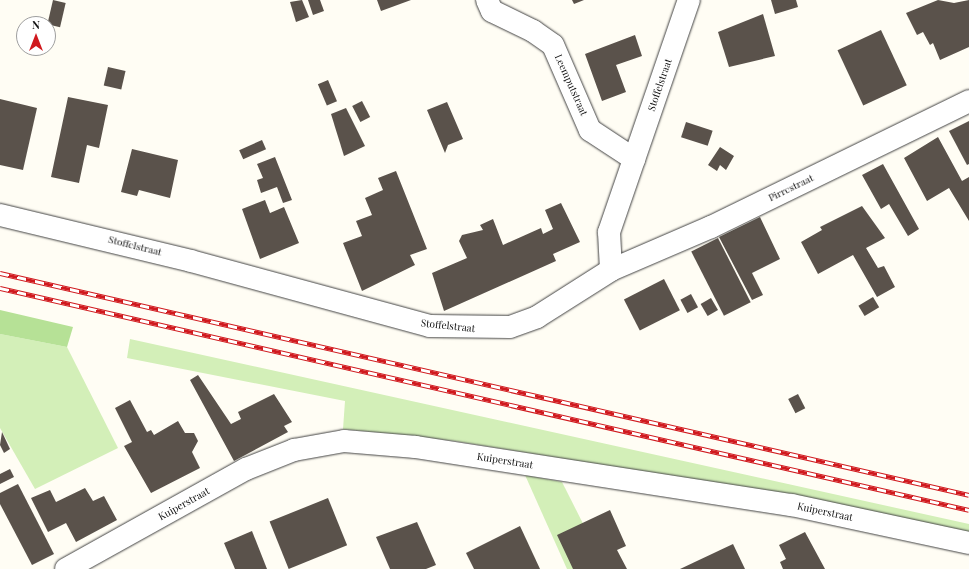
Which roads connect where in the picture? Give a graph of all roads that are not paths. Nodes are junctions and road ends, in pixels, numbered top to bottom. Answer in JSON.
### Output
{"nodes":[{"id":1,"x":487,"y":0,"type":"edge"},
{"id":2,"x":689,"y":0,"type":"edge"},
{"id":3,"x":969,"y":101,"type":"edge"},
{"id":4,"x":634,"y":159,"type":"junction"},
{"id":5,"x":0,"y":215,"type":"edge"},
{"id":6,"x":611,"y":270,"type":"junction"},
{"id":7,"x":969,"y":543,"type":"edge"},
{"id":8,"x":66,"y":569,"type":"edge"}],
"edges":[{"from":1,"to":4,"type":"street","name":"Leemputstraat"},
{"from":2,"to":4,"type":"street","name":"Stoffelstraat"},
{"from":3,"to":6,"type":"street","name":"Pirrestraat"},
{"from":4,"to":6,"type":"street","name":"Stoffelstraat"},
{"from":5,"to":6,"type":"street","name":"Stoffelstraat"},
{"from":7,"to":8,"type":"street","name":"Kuiperstraat"}]}
